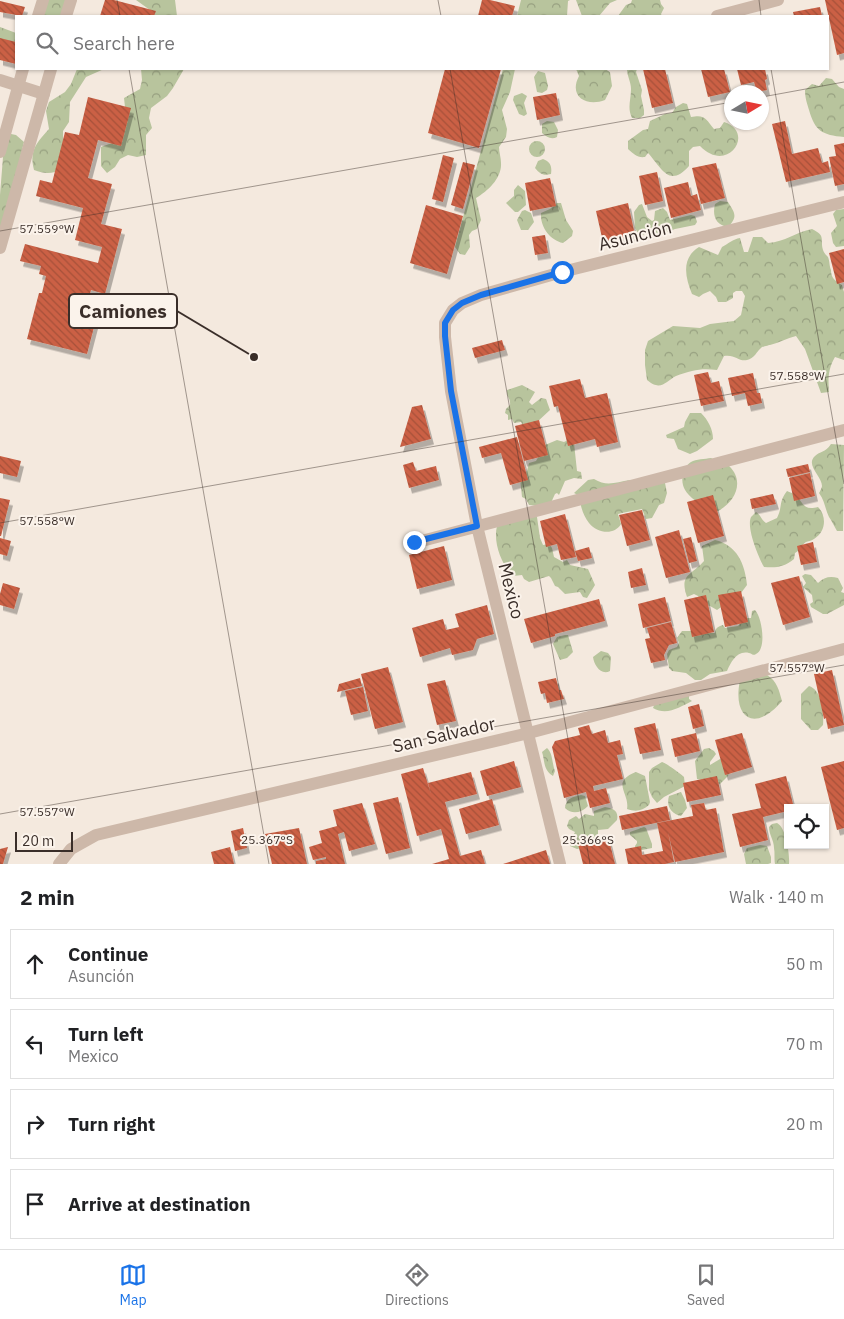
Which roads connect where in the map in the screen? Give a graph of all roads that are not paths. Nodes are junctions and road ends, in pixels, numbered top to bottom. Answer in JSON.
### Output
{"nodes":[{"id":1,"x":43,"y":0,"type":"edge"},
{"id":2,"x":71,"y":0,"type":"edge"},
{"id":3,"x":778,"y":0,"type":"edge"},
{"id":4,"x":38,"y":15,"type":"edge"},
{"id":5,"x":66,"y":15,"type":"edge"},
{"id":6,"x":721,"y":15,"type":"edge"},
{"id":7,"x":24,"y":70,"type":"edge"},
{"id":8,"x":51,"y":70,"type":"edge"},
{"id":9,"x":0,"y":80,"type":"edge"},
{"id":10,"x":19,"y":85,"type":"junction"},
{"id":11,"x":44,"y":94,"type":"junction"},
{"id":12,"x":0,"y":152,"type":"edge"},
{"id":13,"x":844,"y":202,"type":"edge"},
{"id":14,"x":0,"y":248,"type":"edge"},
{"id":15,"x":445,"y":323,"type":"joint"},
{"id":16,"x":844,"y":430,"type":"edge"},
{"id":17,"x":477,"y":526,"type":"junction"},
{"id":18,"x":414,"y":542,"type":"dead end"},
{"id":19,"x":844,"y":648,"type":"edge"},
{"id":20,"x":529,"y":733,"type":"junction"},
{"id":21,"x":59,"y":864,"type":"edge"},
{"id":22,"x":560,"y":864,"type":"edge"}],
"edges":[{"from":1,"to":4,"type":"street"},
{"from":2,"to":5,"type":"street"},
{"from":3,"to":6,"type":"street"},
{"from":7,"to":10,"type":"street"},
{"from":8,"to":11,"type":"street"},
{"from":9,"to":10,"type":"street"},
{"from":10,"to":11,"type":"street"},
{"from":10,"to":12,"type":"street"},
{"from":11,"to":14,"type":"street"},
{"from":13,"to":15,"type":"street","name":"Asunción"},
{"from":15,"to":17,"type":"street","name":"Mexico"},
{"from":16,"to":17,"type":"street"},
{"from":17,"to":18,"type":"street"},
{"from":17,"to":20,"type":"street","name":"Mexico"},
{"from":19,"to":20,"type":"street","name":"San Salvador"},
{"from":20,"to":21,"type":"street","name":"San Salvador"},
{"from":20,"to":22,"type":"street","name":"Mexico"}]}
